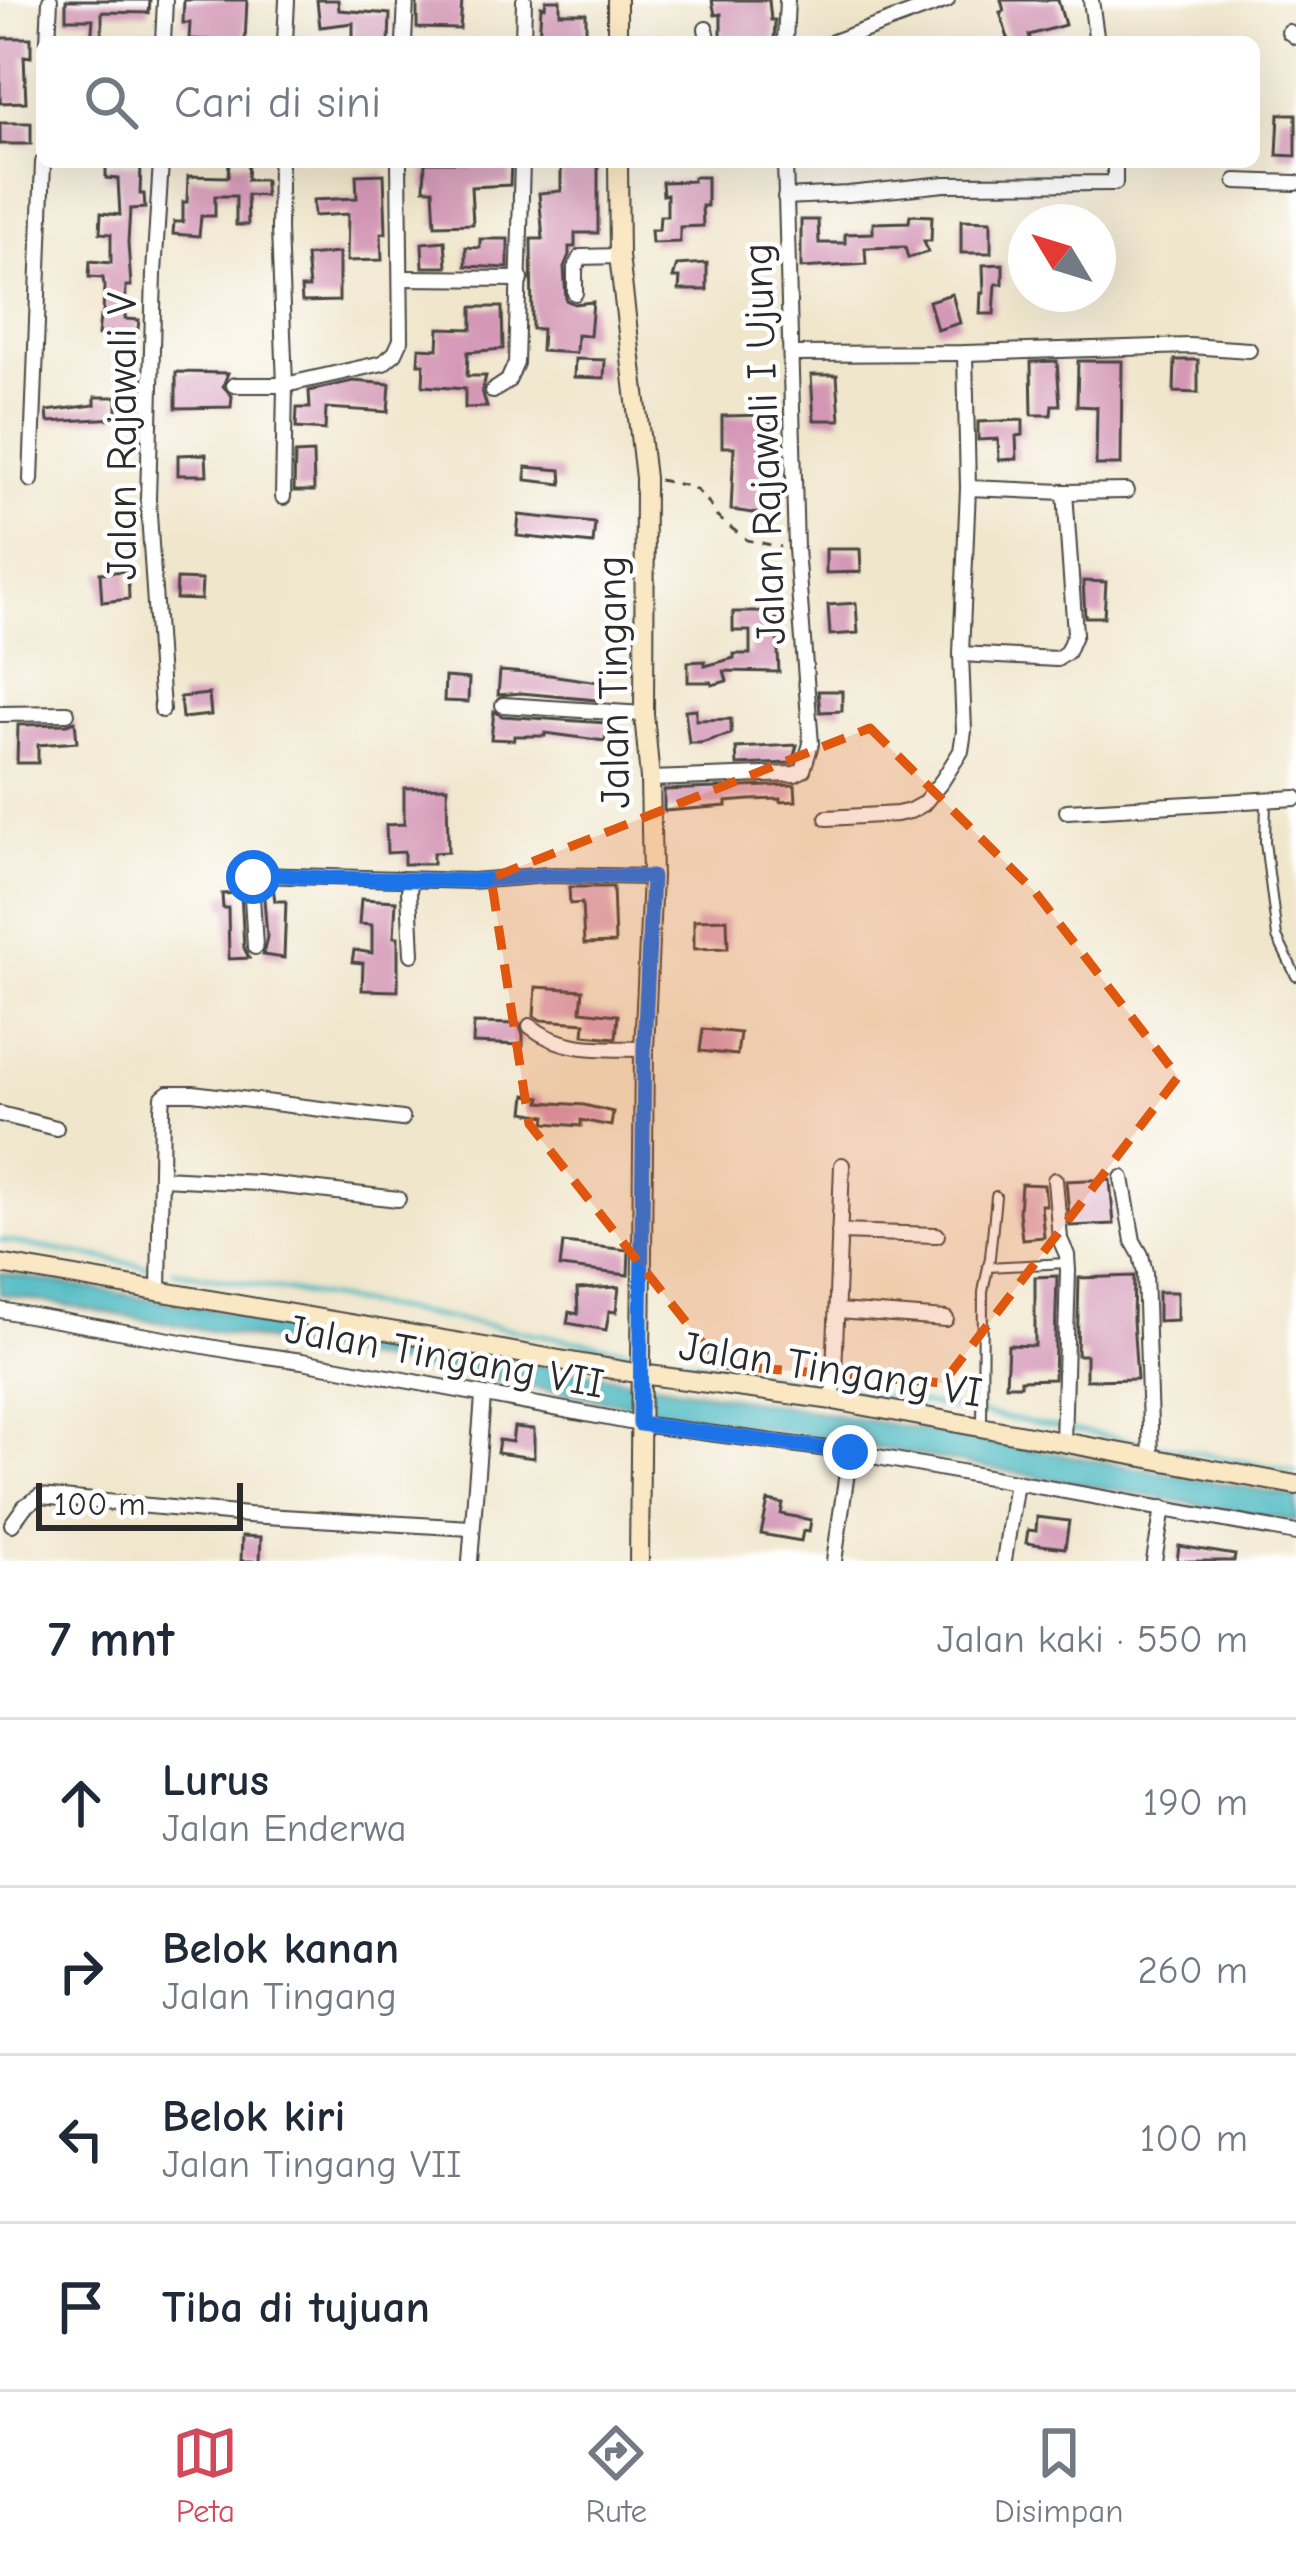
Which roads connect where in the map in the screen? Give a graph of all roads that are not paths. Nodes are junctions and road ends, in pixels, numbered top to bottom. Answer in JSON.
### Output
{"nodes":[{"id":1,"x":50,"y":0,"type":"edge"},
{"id":2,"x":165,"y":0,"type":"edge"},
{"id":3,"x":287,"y":0,"type":"edge"},
{"id":4,"x":406,"y":0,"type":"edge"},
{"id":5,"x":524,"y":0,"type":"edge"},
{"id":6,"x":617,"y":0,"type":"edge"},
{"id":7,"x":787,"y":0,"type":"edge"},
{"id":8,"x":947,"y":0,"type":"edge"},
{"id":9,"x":1091,"y":0,"type":"edge"},
{"id":10,"x":48,"y":36,"type":"edge"},
{"id":11,"x":164,"y":36,"type":"edge"},
{"id":12,"x":285,"y":36,"type":"edge"},
{"id":13,"x":404,"y":36,"type":"edge"},
{"id":14,"x":524,"y":36,"type":"edge"},
{"id":15,"x":617,"y":36,"type":"edge"},
{"id":16,"x":784,"y":36,"type":"edge"},
{"id":17,"x":849,"y":36,"type":"edge"},
{"id":18,"x":1096,"y":36,"type":"edge"},
{"id":19,"x":43,"y":168,"type":"edge"},
{"id":20,"x":161,"y":168,"type":"edge"},
{"id":21,"x":280,"y":168,"type":"edge"},
{"id":22,"x":399,"y":168,"type":"edge"},
{"id":23,"x":522,"y":168,"type":"edge"},
{"id":24,"x":618,"y":168,"type":"edge"},
{"id":25,"x":785,"y":168,"type":"edge"},
{"id":26,"x":1114,"y":168,"type":"edge"},
{"id":27,"x":1236,"y":181,"type":"dead end"},
{"id":28,"x":1296,"y":183,"type":"edge"},
{"id":29,"x":785,"y":196,"type":"junction"},
{"id":30,"x":619,"y":256,"type":"junction"},
{"id":31,"x":401,"y":278,"type":"junction"},
{"id":32,"x":521,"y":279,"type":"junction"},
{"id":33,"x":574,"y":293,"type":"dead end"},
{"id":34,"x":1249,"y":350,"type":"dead end"},
{"id":35,"x":965,"y":353,"type":"junction"},
{"id":36,"x":792,"y":354,"type":"junction"},
{"id":37,"x":234,"y":385,"type":"dead end"},
{"id":38,"x":285,"y":385,"type":"junction"},
{"id":39,"x":493,"y":391,"type":"dead end"},
{"id":40,"x":31,"y":480,"type":"dead end"},
{"id":41,"x":968,"y":488,"type":"junction"},
{"id":42,"x":1126,"y":491,"type":"dead end"},
{"id":43,"x":1065,"y":493,"type":"junction"},
{"id":44,"x":283,"y":496,"type":"dead end"},
{"id":45,"x":961,"y":654,"type":"junction"},
{"id":46,"x":503,"y":705,"type":"dead end"},
{"id":47,"x":162,"y":710,"type":"dead end"},
{"id":48,"x":67,"y":713,"type":"dead end"},
{"id":49,"x":0,"y":714,"type":"edge"},
{"id":50,"x":644,"y":714,"type":"junction"},
{"id":51,"x":650,"y":779,"type":"junction"},
{"id":52,"x":1296,"y":798,"type":"edge"},
{"id":53,"x":1266,"y":800,"type":"junction"},
{"id":54,"x":1067,"y":812,"type":"dead end"},
{"id":55,"x":826,"y":818,"type":"dead end"},
{"id":56,"x":652,"y":877,"type":"junction"},
{"id":57,"x":412,"y":880,"type":"junction"},
{"id":58,"x":255,"y":947,"type":"dead end"},
{"id":59,"x":412,"y":954,"type":"dead end"},
{"id":60,"x":1296,"y":976,"type":"edge"},
{"id":61,"x":530,"y":1026,"type":"dead end"},
{"id":62,"x":644,"y":1048,"type":"junction"},
{"id":63,"x":0,"y":1114,"type":"edge"},
{"id":64,"x":402,"y":1119,"type":"dead end"},
{"id":65,"x":56,"y":1128,"type":"dead end"},
{"id":66,"x":842,"y":1165,"type":"dead end"},
{"id":67,"x":162,"y":1178,"type":"junction"},
{"id":68,"x":1122,"y":1178,"type":"dead end"},
{"id":69,"x":1055,"y":1180,"type":"dead end"},
{"id":70,"x":996,"y":1196,"type":"dead end"},
{"id":71,"x":398,"y":1199,"type":"dead end"},
{"id":72,"x":839,"y":1232,"type":"junction"},
{"id":73,"x":937,"y":1235,"type":"dead end"},
{"id":74,"x":1067,"y":1263,"type":"junction"},
{"id":75,"x":0,"y":1264,"type":"edge"},
{"id":76,"x":987,"y":1267,"type":"junction"},
{"id":77,"x":159,"y":1292,"type":"junction"},
{"id":78,"x":0,"y":1310,"type":"edge"},
{"id":79,"x":838,"y":1311,"type":"junction"},
{"id":80,"x":946,"y":1319,"type":"dead end"},
{"id":81,"x":641,"y":1379,"type":"junction"},
{"id":82,"x":483,"y":1396,"type":"junction"},
{"id":83,"x":833,"y":1400,"type":"junction"},
{"id":84,"x":640,"y":1416,"type":"junction"},
{"id":85,"x":982,"y":1428,"type":"junction"},
{"id":86,"x":1063,"y":1442,"type":"junction"},
{"id":87,"x":850,"y":1452,"type":"junction"},
{"id":88,"x":1151,"y":1458,"type":"junction"},
{"id":89,"x":1016,"y":1482,"type":"junction"},
{"id":90,"x":1296,"y":1485,"type":"edge"},
{"id":91,"x":1162,"y":1508,"type":"junction"},
{"id":92,"x":12,"y":1524,"type":"dead end"},
{"id":93,"x":472,"y":1528,"type":"junction"},
{"id":94,"x":1296,"y":1533,"type":"edge"},
{"id":95,"x":470,"y":1561,"type":"edge"},
{"id":96,"x":638,"y":1561,"type":"edge"},
{"id":97,"x":834,"y":1561,"type":"edge"},
{"id":98,"x":1004,"y":1561,"type":"edge"},
{"id":99,"x":1154,"y":1561,"type":"edge"}],
"edges":[{"from":1,"to":10,"type":"street"},
{"from":2,"to":11,"type":"street"},
{"from":3,"to":12,"type":"street"},
{"from":4,"to":13,"type":"street"},
{"from":5,"to":14,"type":"street"},
{"from":6,"to":15,"type":"main road"},
{"from":7,"to":16,"type":"street"},
{"from":8,"to":17,"type":"street"},
{"from":9,"to":18,"type":"street"},
{"from":19,"to":40,"type":"street"},
{"from":20,"to":47,"type":"street","name":"Jalan Rajawali V"},
{"from":21,"to":38,"type":"street"},
{"from":22,"to":31,"type":"street"},
{"from":23,"to":32,"type":"street"},
{"from":24,"to":30,"type":"main road","name":"Jalan Tingang"},
{"from":25,"to":29,"type":"street","name":"Jalan Rajawali I Ujung"},
{"from":26,"to":29,"type":"street"},
{"from":27,"to":28,"type":"street"},
{"from":29,"to":36,"type":"street","name":"Jalan Rajawali I Ujung"},
{"from":30,"to":33,"type":"street"},
{"from":30,"to":50,"type":"main road","name":"Jalan Tingang"},
{"from":31,"to":32,"type":"street"},
{"from":31,"to":38,"type":"street"},
{"from":32,"to":39,"type":"street"},
{"from":34,"to":35,"type":"street"},
{"from":35,"to":36,"type":"street"},
{"from":35,"to":41,"type":"street"},
{"from":36,"to":51,"type":"street","name":"Jalan Rajawali I Ujung"},
{"from":37,"to":38,"type":"street"},
{"from":38,"to":44,"type":"street"},
{"from":41,"to":43,"type":"street"},
{"from":41,"to":45,"type":"street"},
{"from":42,"to":43,"type":"street"},
{"from":43,"to":45,"type":"street"},
{"from":45,"to":55,"type":"street"},
{"from":46,"to":50,"type":"street"},
{"from":48,"to":49,"type":"street"},
{"from":50,"to":51,"type":"main road","name":"Jalan Tingang"},
{"from":51,"to":56,"type":"main road","name":"Jalan Tingang"},
{"from":52,"to":53,"type":"street"},
{"from":53,"to":54,"type":"street"},
{"from":53,"to":60,"type":"lane"},
{"from":56,"to":57,"type":"street"},
{"from":56,"to":62,"type":"main road","name":"Jalan Tingang"},
{"from":57,"to":58,"type":"street"},
{"from":57,"to":59,"type":"street"},
{"from":61,"to":62,"type":"street"},
{"from":62,"to":81,"type":"main road","name":"Jalan Tingang"},
{"from":63,"to":65,"type":"street"},
{"from":64,"to":67,"type":"street"},
{"from":66,"to":72,"type":"street"},
{"from":67,"to":71,"type":"street"},
{"from":67,"to":77,"type":"street"},
{"from":68,"to":88,"type":"street"},
{"from":69,"to":74,"type":"street"},
{"from":70,"to":76,"type":"lane"},
{"from":72,"to":73,"type":"street"},
{"from":72,"to":79,"type":"street"},
{"from":74,"to":76,"type":"lane"},
{"from":74,"to":86,"type":"street"},
{"from":75,"to":77,"type":"main road","name":"Jalan Tingang VI"},
{"from":76,"to":85,"type":"lane"},
{"from":77,"to":81,"type":"main road","name":"Jalan Tingang VI"},
{"from":78,"to":82,"type":"street","name":"Jalan Tingang VII"},
{"from":79,"to":80,"type":"street"},
{"from":79,"to":83,"type":"street"},
{"from":81,"to":83,"type":"main road","name":"Jalan Tingang VI"},
{"from":81,"to":84,"type":"main road","name":"Jalan Tingang"},
{"from":82,"to":84,"type":"street","name":"Jalan Tingang VII"},
{"from":82,"to":93,"type":"street"},
{"from":83,"to":85,"type":"main road","name":"Jalan Tingang VI"},
{"from":84,"to":87,"type":"street","name":"Jalan Tingang VII"},
{"from":84,"to":96,"type":"main road","name":"Jalan Tingang"},
{"from":85,"to":86,"type":"main road","name":"Jalan Tingang VI"},
{"from":86,"to":88,"type":"main road","name":"Jalan Tingang VI"},
{"from":87,"to":89,"type":"street","name":"Jalan Tingang VII"},
{"from":87,"to":97,"type":"street"},
{"from":88,"to":90,"type":"main road","name":"Jalan Tingang VI"},
{"from":89,"to":91,"type":"street","name":"Jalan Tingang VII"},
{"from":89,"to":98,"type":"street"},
{"from":91,"to":94,"type":"street","name":"Jalan Tingang VII"},
{"from":91,"to":99,"type":"street"},
{"from":92,"to":93,"type":"street"},
{"from":93,"to":95,"type":"street"}]}
